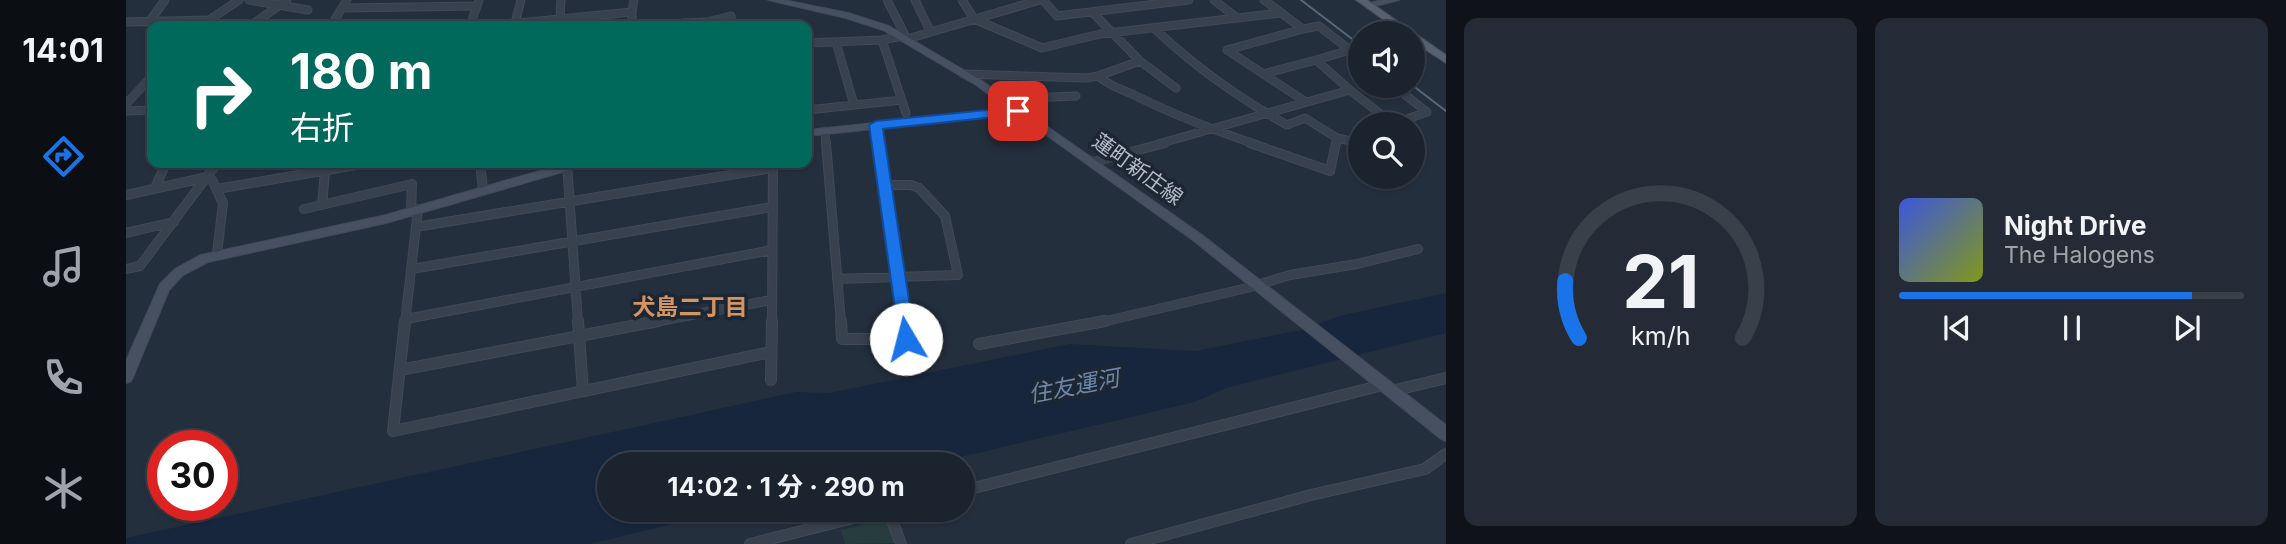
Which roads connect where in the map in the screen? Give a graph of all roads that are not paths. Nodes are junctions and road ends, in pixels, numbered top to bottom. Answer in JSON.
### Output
{"nodes":[{"id":1,"x":165,"y":0,"type":"edge"},
{"id":2,"x":240,"y":0,"type":"edge"},
{"id":3,"x":249,"y":0,"type":"edge"},
{"id":4,"x":287,"y":0,"type":"edge"},
{"id":5,"x":347,"y":0,"type":"edge"},
{"id":6,"x":521,"y":0,"type":"edge"},
{"id":7,"x":561,"y":0,"type":"edge"},
{"id":8,"x":634,"y":0,"type":"edge"},
{"id":9,"x":772,"y":0,"type":"edge"},
{"id":10,"x":887,"y":0,"type":"edge"},
{"id":11,"x":915,"y":0,"type":"edge"},
{"id":12,"x":962,"y":0,"type":"edge"},
{"id":13,"x":1004,"y":0,"type":"edge"},
{"id":14,"x":1041,"y":0,"type":"edge"},
{"id":15,"x":1189,"y":0,"type":"edge"},
{"id":16,"x":1214,"y":0,"type":"edge"},
{"id":17,"x":1264,"y":0,"type":"edge"},
{"id":18,"x":1395,"y":0,"type":"edge"},
{"id":19,"x":793,"y":2,"type":"edge"},
{"id":20,"x":1364,"y":2,"type":"edge"},
{"id":21,"x":478,"y":3,"type":"edge"},
{"id":22,"x":279,"y":5,"type":"junction"},
{"id":23,"x":342,"y":8,"type":"junction"},
{"id":24,"x":1010,"y":8,"type":"junction"},
{"id":25,"x":307,"y":10,"type":"dead end"},
{"id":26,"x":632,"y":12,"type":"junction"},
{"id":27,"x":1093,"y":12,"type":"junction"},
{"id":28,"x":1281,"y":13,"type":"junction"},
{"id":29,"x":560,"y":17,"type":"junction"},
{"id":30,"x":1237,"y":18,"type":"junction"},
{"id":31,"x":974,"y":19,"type":"junction"},
{"id":32,"x":208,"y":20,"type":"joint"},
{"id":33,"x":150,"y":21,"type":"edge"},
{"id":34,"x":178,"y":21,"type":"edge"},
{"id":35,"x":257,"y":21,"type":"edge"},
{"id":36,"x":334,"y":21,"type":"edge"},
{"id":37,"x":472,"y":21,"type":"edge"},
{"id":38,"x":516,"y":21,"type":"edge"},
{"id":39,"x":530,"y":21,"type":"edge"},
{"id":40,"x":632,"y":21,"type":"edge"},
{"id":41,"x":711,"y":21,"type":"edge"},
{"id":42,"x":731,"y":21,"type":"edge"},
{"id":43,"x":1391,"y":21,"type":"edge"},
{"id":44,"x":126,"y":22,"type":"edge"},
{"id":45,"x":147,"y":22,"type":"edge"},
{"id":46,"x":1155,"y":29,"type":"junction"},
{"id":47,"x":1303,"y":29,"type":"junction"},
{"id":48,"x":930,"y":31,"type":"junction"},
{"id":49,"x":1114,"y":33,"type":"junction"},
{"id":50,"x":905,"y":37,"type":"junction"},
{"id":51,"x":882,"y":40,"type":"junction"},
{"id":52,"x":836,"y":42,"type":"junction"},
{"id":53,"x":812,"y":43,"type":"edge"},
{"id":54,"x":1425,"y":46,"type":"edge"},
{"id":55,"x":1348,"y":48,"type":"edge"},
{"id":56,"x":1348,"y":51,"type":"edge"},
{"id":57,"x":1316,"y":60,"type":"junction"},
{"id":58,"x":1140,"y":61,"type":"junction"},
{"id":59,"x":1446,"y":61,"type":"edge"},
{"id":60,"x":963,"y":74,"type":"junction"},
{"id":61,"x":1263,"y":74,"type":"junction"},
{"id":62,"x":1098,"y":76,"type":"junction"},
{"id":63,"x":147,"y":81,"type":"edge"},
{"id":64,"x":1176,"y":88,"type":"dead end"},
{"id":65,"x":1348,"y":88,"type":"edge"},
{"id":66,"x":1348,"y":91,"type":"edge"},
{"id":67,"x":1076,"y":96,"type":"dead end"},
{"id":68,"x":1360,"y":98,"type":"edge"},
{"id":69,"x":1409,"y":98,"type":"edge"},
{"id":70,"x":1002,"y":99,"type":"junction"},
{"id":71,"x":902,"y":100,"type":"junction"},
{"id":72,"x":1306,"y":102,"type":"junction"},
{"id":73,"x":126,"y":104,"type":"edge"},
{"id":74,"x":854,"y":105,"type":"junction"},
{"id":75,"x":812,"y":109,"type":"edge"},
{"id":76,"x":147,"y":110,"type":"edge"},
{"id":77,"x":126,"y":111,"type":"edge"},
{"id":78,"x":1018,"y":111,"type":"junction"},
{"id":79,"x":1264,"y":112,"type":"junction"},
{"id":80,"x":1378,"y":112,"type":"edge"},
{"id":81,"x":906,"y":113,"type":"dead end"},
{"id":82,"x":1425,"y":113,"type":"edge"},
{"id":83,"x":876,"y":125,"type":"junction"},
{"id":84,"x":1214,"y":130,"type":"junction"},
{"id":85,"x":825,"y":131,"type":"junction"},
{"id":86,"x":812,"y":132,"type":"edge"},
{"id":87,"x":1337,"y":138,"type":"junction"},
{"id":88,"x":1348,"y":141,"type":"edge"},
{"id":89,"x":1093,"y":162,"type":"junction"},
{"id":90,"x":164,"y":168,"type":"edge"},
{"id":91,"x":214,"y":168,"type":"edge"},
{"id":92,"x":345,"y":168,"type":"edge"},
{"id":93,"x":480,"y":168,"type":"edge"},
{"id":94,"x":557,"y":168,"type":"edge"},
{"id":95,"x":571,"y":168,"type":"edge"},
{"id":96,"x":755,"y":168,"type":"edge"},
{"id":97,"x":772,"y":168,"type":"edge"},
{"id":98,"x":326,"y":172,"type":"junction"},
{"id":99,"x":207,"y":179,"type":"junction"},
{"id":100,"x":884,"y":185,"type":"junction"},
{"id":101,"x":155,"y":188,"type":"junction"},
{"id":102,"x":217,"y":189,"type":"junction"},
{"id":103,"x":482,"y":190,"type":"junction"},
{"id":104,"x":126,"y":195,"type":"edge"},
{"id":105,"x":570,"y":201,"type":"junction"},
{"id":106,"x":322,"y":205,"type":"junction"},
{"id":107,"x":772,"y":207,"type":"junction"},
{"id":108,"x":304,"y":209,"type":"dead end"},
{"id":109,"x":415,"y":210,"type":"junction"},
{"id":110,"x":174,"y":222,"type":"junction"},
{"id":111,"x":416,"y":227,"type":"junction"},
{"id":112,"x":126,"y":233,"type":"edge"},
{"id":113,"x":572,"y":242,"type":"junction"},
{"id":114,"x":1418,"y":249,"type":"dead end"},
{"id":115,"x":772,"y":250,"type":"junction"},
{"id":116,"x":217,"y":254,"type":"junction"},
{"id":117,"x":126,"y":269,"type":"edge"},
{"id":118,"x":412,"y":269,"type":"junction"},
{"id":119,"x":837,"y":279,"type":"junction"},
{"id":120,"x":898,"y":279,"type":"junction"},
{"id":121,"x":1259,"y":284,"type":"junction"},
{"id":122,"x":576,"y":287,"type":"junction"},
{"id":123,"x":771,"y":300,"type":"junction"},
{"id":124,"x":406,"y":319,"type":"junction"},
{"id":125,"x":579,"y":336,"type":"junction"},
{"id":126,"x":979,"y":344,"type":"dead end"},
{"id":127,"x":771,"y":352,"type":"junction"},
{"id":128,"x":400,"y":370,"type":"junction"},
{"id":129,"x":126,"y":377,"type":"edge"},
{"id":130,"x":1446,"y":378,"type":"edge"},
{"id":131,"x":771,"y":380,"type":"dead end"},
{"id":132,"x":1382,"y":384,"type":"junction"},
{"id":133,"x":583,"y":391,"type":"junction"},
{"id":134,"x":1446,"y":434,"type":"edge"},
{"id":135,"x":1446,"y":454,"type":"edge"},
{"id":136,"x":975,"y":488,"type":"edge"},
{"id":137,"x":840,"y":522,"type":"edge"},
{"id":138,"x":893,"y":522,"type":"edge"},
{"id":139,"x":750,"y":544,"type":"edge"},
{"id":140,"x":901,"y":544,"type":"edge"},
{"id":141,"x":1131,"y":544,"type":"edge"}],
"edges":[{"from":1,"to":33,"type":"street"},
{"from":2,"to":32,"type":"street"},
{"from":3,"to":22,"type":"street"},
{"from":4,"to":22,"type":"street"},
{"from":5,"to":23,"type":"street"},
{"from":6,"to":38,"type":"street"},
{"from":7,"to":29,"type":"street"},
{"from":8,"to":26,"type":"street"},
{"from":9,"to":19,"type":"main road","name":"蓮町新庄線"},
{"from":10,"to":50,"type":"street"},
{"from":11,"to":48,"type":"street"},
{"from":12,"to":31,"type":"street"},
{"from":13,"to":24,"type":"street"},
{"from":14,"to":24,"type":"street"},
{"from":14,"to":27,"type":"street"},
{"from":15,"to":27,"type":"street"},
{"from":16,"to":30,"type":"street"},
{"from":17,"to":28,"type":"street"},
{"from":18,"to":20,"type":"main road"},
{"from":19,"to":50,"type":"main road","name":"蓮町新庄線"},
{"from":20,"to":43,"type":"main road"},
{"from":21,"to":23,"type":"street"},
{"from":21,"to":37,"type":"street"},
{"from":22,"to":25,"type":"street"},
{"from":22,"to":35,"type":"street"},
{"from":23,"to":36,"type":"street"},
{"from":24,"to":31,"type":"street"},
{"from":26,"to":29,"type":"street"},
{"from":26,"to":40,"type":"street"},
{"from":27,"to":49,"type":"street"},
{"from":28,"to":30,"type":"street"},
{"from":28,"to":47,"type":"street"},
{"from":29,"to":39,"type":"street"},
{"from":30,"to":46,"type":"street"},
{"from":31,"to":48,"type":"street"},
{"from":31,"to":49,"type":"street"},
{"from":32,"to":34,"type":"street"},
{"from":41,"to":42,"type":"street"},
{"from":44,"to":45,"type":"street"},
{"from":46,"to":49,"type":"street"},
{"from":46,"to":79,"type":"street"},
{"from":47,"to":55,"type":"street"},
{"from":47,"to":61,"type":"street"},
{"from":48,"to":50,"type":"street"},
{"from":49,"to":58,"type":"street"},
{"from":50,"to":51,"type":"street"},
{"from":50,"to":60,"type":"main road","name":"蓮町新庄線"},
{"from":51,"to":52,"type":"street"},
{"from":51,"to":71,"type":"street"},
{"from":52,"to":53,"type":"street"},
{"from":52,"to":74,"type":"street"},
{"from":54,"to":59,"type":"main road"},
{"from":56,"to":57,"type":"street"},
{"from":57,"to":61,"type":"street"},
{"from":57,"to":65,"type":"street"},
{"from":58,"to":62,"type":"street"},
{"from":58,"to":64,"type":"street"},
{"from":60,"to":62,"type":"street"},
{"from":60,"to":70,"type":"main road","name":"蓮町新庄線"},
{"from":61,"to":72,"type":"street"},
{"from":62,"to":84,"type":"street"},
{"from":63,"to":73,"type":"street"},
{"from":66,"to":72,"type":"street"},
{"from":67,"to":70,"type":"street"},
{"from":68,"to":80,"type":"street"},
{"from":69,"to":82,"type":"street"},
{"from":70,"to":78,"type":"main road","name":"蓮町新庄線"},
{"from":71,"to":74,"type":"street"},
{"from":71,"to":81,"type":"street"},
{"from":72,"to":79,"type":"street"},
{"from":74,"to":75,"type":"street"},
{"from":76,"to":77,"type":"street"},
{"from":78,"to":83,"type":"main road"},
{"from":78,"to":89,"type":"main road","name":"蓮町新庄線"},
{"from":79,"to":84,"type":"street"},
{"from":79,"to":87,"type":"street"},
{"from":83,"to":85,"type":"main road"},
{"from":83,"to":100,"type":"street"},
{"from":84,"to":87,"type":"street"},
{"from":84,"to":89,"type":"street"},
{"from":85,"to":86,"type":"main road"},
{"from":85,"to":119,"type":"street"},
{"from":87,"to":88,"type":"street"},
{"from":89,"to":121,"type":"main road","name":"蓮町新庄線"},
{"from":90,"to":101,"type":"street"},
{"from":91,"to":99,"type":"street"},
{"from":92,"to":98,"type":"street"},
{"from":93,"to":103,"type":"street"},
{"from":94,"to":103,"type":"main road"},
{"from":95,"to":105,"type":"street"},
{"from":96,"to":105,"type":"street"},
{"from":97,"to":107,"type":"street"},
{"from":98,"to":102,"type":"street"},
{"from":98,"to":106,"type":"street"},
{"from":99,"to":101,"type":"street"},
{"from":99,"to":102,"type":"street"},
{"from":99,"to":110,"type":"street"},
{"from":100,"to":120,"type":"street"},
{"from":100,"to":120,"type":"street"},
{"from":101,"to":104,"type":"street"},
{"from":102,"to":116,"type":"street"},
{"from":103,"to":109,"type":"main road"},
{"from":105,"to":111,"type":"street"},
{"from":105,"to":113,"type":"street"},
{"from":106,"to":108,"type":"street"},
{"from":106,"to":109,"type":"street"},
{"from":107,"to":113,"type":"street"},
{"from":107,"to":115,"type":"street"},
{"from":109,"to":111,"type":"street"},
{"from":109,"to":116,"type":"main road"},
{"from":110,"to":112,"type":"street"},
{"from":110,"to":117,"type":"street"},
{"from":111,"to":118,"type":"street"},
{"from":113,"to":118,"type":"street"},
{"from":113,"to":122,"type":"street"},
{"from":114,"to":121,"type":"street"},
{"from":115,"to":122,"type":"street"},
{"from":115,"to":123,"type":"street"},
{"from":116,"to":129,"type":"main road"},
{"from":118,"to":124,"type":"street"},
{"from":119,"to":120,"type":"street"},
{"from":119,"to":120,"type":"street"},
{"from":121,"to":126,"type":"street"},
{"from":121,"to":132,"type":"main road","name":"蓮町新庄線"},
{"from":122,"to":124,"type":"street"},
{"from":122,"to":125,"type":"street"},
{"from":123,"to":125,"type":"street"},
{"from":123,"to":127,"type":"street"},
{"from":124,"to":128,"type":"street"},
{"from":125,"to":128,"type":"street"},
{"from":125,"to":133,"type":"street"},
{"from":127,"to":131,"type":"street"},
{"from":127,"to":133,"type":"street"},
{"from":128,"to":133,"type":"street"},
{"from":130,"to":132,"type":"street"},
{"from":132,"to":134,"type":"main road","name":"蓮町新庄線"},
{"from":132,"to":136,"type":"street"},
{"from":135,"to":141,"type":"street"},
{"from":137,"to":139,"type":"street"},
{"from":138,"to":140,"type":"street"}]}
